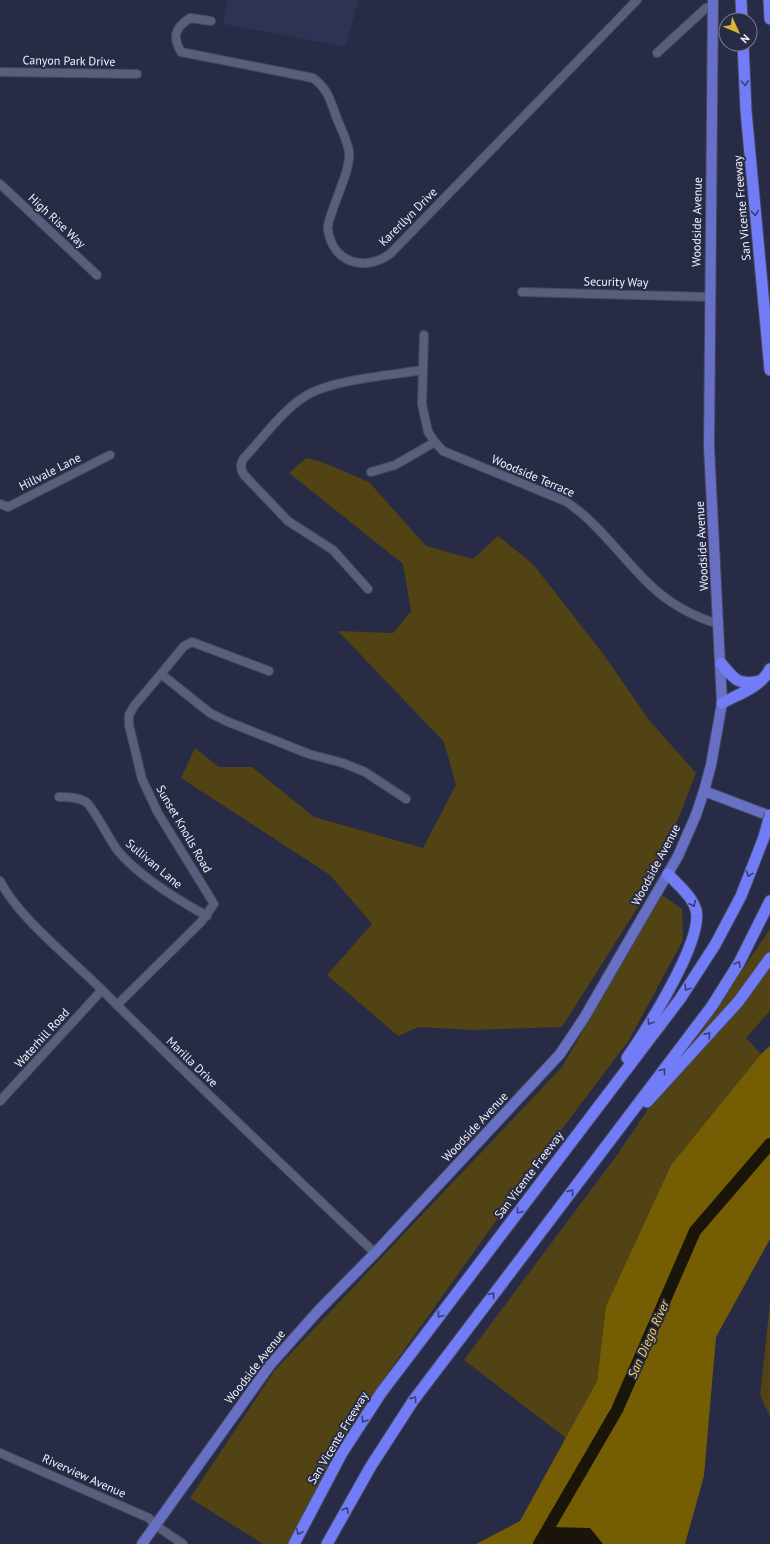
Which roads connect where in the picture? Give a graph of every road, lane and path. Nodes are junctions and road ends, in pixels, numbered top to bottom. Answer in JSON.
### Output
{"nodes":[{"id":1,"x":637,"y":0,"type":"edge"},
{"id":2,"x":741,"y":0,"type":"edge"},
{"id":3,"x":769,"y":0,"type":"edge"},
{"id":4,"x":713,"y":3,"type":"edge"},
{"id":5,"x":742,"y":12,"type":"edge"},
{"id":6,"x":770,"y":19,"type":"edge"},
{"id":7,"x":211,"y":21,"type":"dead end"},
{"id":8,"x":743,"y":52,"type":"edge"},
{"id":9,"x":658,"y":53,"type":"dead end"},
{"id":10,"x":0,"y":72,"type":"edge"},
{"id":11,"x":137,"y":74,"type":"dead end"},
{"id":12,"x":0,"y":184,"type":"edge"},
{"id":13,"x":97,"y":275,"type":"dead end"},
{"id":14,"x":522,"y":292,"type":"dead end"},
{"id":15,"x":709,"y":297,"type":"junction"},
{"id":16,"x":424,"y":335,"type":"dead end"},
{"id":17,"x":423,"y":370,"type":"junction"},
{"id":18,"x":770,"y":370,"type":"edge"},
{"id":19,"x":435,"y":442,"type":"junction"},
{"id":20,"x":110,"y":455,"type":"dead end"},
{"id":21,"x":371,"y":472,"type":"dead end"},
{"id":22,"x":0,"y":504,"type":"edge"},
{"id":23,"x":368,"y":589,"type":"dead end"},
{"id":24,"x":719,"y":624,"type":"junction"},
{"id":25,"x":721,"y":663,"type":"junction"},
{"id":26,"x":770,"y":669,"type":"edge"},
{"id":27,"x":269,"y":671,"type":"dead end"},
{"id":28,"x":162,"y":674,"type":"junction"},
{"id":29,"x":761,"y":680,"type":"junction"},
{"id":30,"x":722,"y":703,"type":"junction"},
{"id":31,"x":704,"y":791,"type":"junction"},
{"id":32,"x":59,"y":797,"type":"dead end"},
{"id":33,"x":406,"y":799,"type":"dead end"},
{"id":34,"x":770,"y":815,"type":"edge"},
{"id":35,"x":668,"y":874,"type":"junction"},
{"id":36,"x":0,"y":881,"type":"edge"},
{"id":37,"x":770,"y":901,"type":"edge"},
{"id":38,"x":207,"y":916,"type":"junction"},
{"id":39,"x":770,"y":958,"type":"edge"},
{"id":40,"x":102,"y":990,"type":"junction"},
{"id":41,"x":117,"y":1005,"type":"junction"},
{"id":42,"x":0,"y":1101,"type":"edge"},
{"id":43,"x":606,"y":1146,"type":"junction"},
{"id":44,"x":550,"y":1169,"type":"junction"},
{"id":45,"x":375,"y":1253,"type":"junction"},
{"id":46,"x":0,"y":1453,"type":"edge"},
{"id":47,"x":155,"y":1525,"type":"junction"},
{"id":48,"x":142,"y":1544,"type":"edge"},
{"id":49,"x":183,"y":1544,"type":"edge"},
{"id":50,"x":294,"y":1544,"type":"edge"},
{"id":51,"x":327,"y":1544,"type":"edge"}],
"edges":[{"from":1,"to":7,"type":"street","name":"Karerllyn Drive"},
{"from":2,"to":5,"type":"highway"},
{"from":3,"to":6,"type":"highway"},
{"from":4,"to":9,"type":"street"},
{"from":4,"to":15,"type":"main road","name":"Woodside Avenue"},
{"from":8,"to":18,"type":"highway","name":"San Vicente Freeway","one_way":true},
{"from":10,"to":11,"type":"street","name":"Canyon Park Drive"},
{"from":12,"to":13,"type":"street","name":"High Rise Way"},
{"from":14,"to":15,"type":"street","name":"Security Way"},
{"from":15,"to":24,"type":"main road","name":"Woodside Avenue"},
{"from":16,"to":17,"type":"street","name":"Woodside Terrace"},
{"from":17,"to":19,"type":"street","name":"Woodside Terrace"},
{"from":17,"to":23,"type":"street"},
{"from":19,"to":21,"type":"street"},
{"from":19,"to":24,"type":"street","name":"Woodside Terrace"},
{"from":20,"to":22,"type":"street","name":"Hillvale Lane"},
{"from":24,"to":25,"type":"main road","name":"Woodside Avenue"},
{"from":25,"to":29,"type":"highway"},
{"from":25,"to":30,"type":"main road","name":"Woodside Avenue"},
{"from":26,"to":29,"type":"highway"},
{"from":27,"to":28,"type":"street"},
{"from":28,"to":33,"type":"street"},
{"from":28,"to":38,"type":"street","name":"Sunset Knolls Road"},
{"from":29,"to":30,"type":"highway"},
{"from":30,"to":31,"type":"main road","name":"Woodside Avenue"},
{"from":31,"to":34,"type":"main road"},
{"from":31,"to":35,"type":"main road","name":"Woodside Avenue"},
{"from":32,"to":38,"type":"street","name":"Sullivan Lane"},
{"from":34,"to":44,"type":"highway","name":"San Vicente Freeway","one_way":true,"bridge":true},
{"from":35,"to":44,"type":"highway","one_way":true},
{"from":35,"to":45,"type":"main road","name":"Woodside Avenue"},
{"from":36,"to":40,"type":"street","name":"Marilla Drive"},
{"from":43,"to":37,"type":"highway","one_way":true},
{"from":38,"to":41,"type":"street"},
{"from":43,"to":39,"type":"highway","one_way":true},
{"from":40,"to":41,"type":"street","name":"Marilla Drive"},
{"from":40,"to":42,"type":"street","name":"Waterhill Road"},
{"from":41,"to":45,"type":"street","name":"Marilla Drive"},
{"from":51,"to":43,"type":"highway","one_way":true},
{"from":44,"to":50,"type":"highway","name":"San Vicente Freeway","one_way":true},
{"from":45,"to":47,"type":"main road","name":"Woodside Avenue"},
{"from":46,"to":47,"type":"street","name":"Riverview Avenue"},
{"from":47,"to":48,"type":"main road","name":"Woodside Avenue"},
{"from":47,"to":49,"type":"street","name":"Riverview Avenue"}]}
